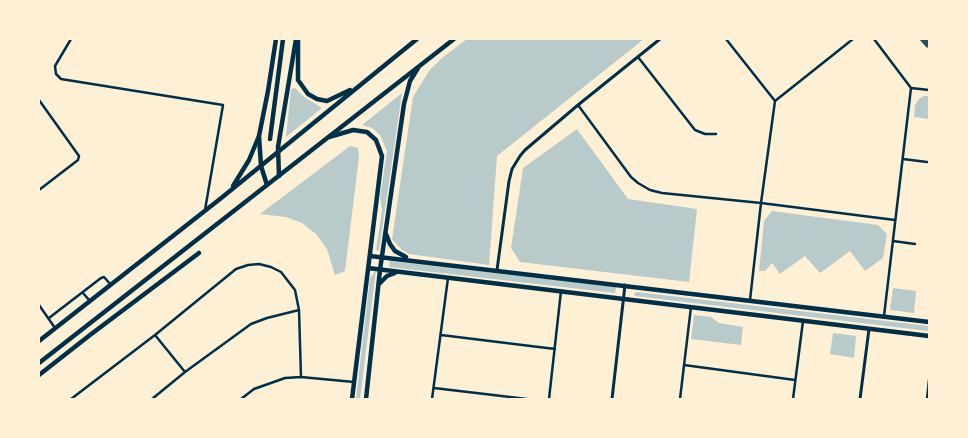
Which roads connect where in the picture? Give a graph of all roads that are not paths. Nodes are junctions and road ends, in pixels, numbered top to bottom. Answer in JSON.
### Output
{"nodes":[{"id":1,"x":71,"y":39,"type":"edge"},
{"id":2,"x":276,"y":39,"type":"edge"},
{"id":3,"x":284,"y":39,"type":"edge"},
{"id":4,"x":297,"y":39,"type":"edge"},
{"id":5,"x":417,"y":39,"type":"edge"},
{"id":6,"x":454,"y":39,"type":"edge"},
{"id":7,"x":660,"y":39,"type":"edge"},
{"id":8,"x":726,"y":39,"type":"edge"},
{"id":9,"x":853,"y":39,"type":"edge"},
{"id":10,"x":874,"y":39,"type":"edge"},
{"id":11,"x":638,"y":57,"type":"junction"},
{"id":12,"x":419,"y":66,"type":"junction"},
{"id":13,"x":355,"y":88,"type":"junction"},
{"id":14,"x":911,"y":88,"type":"junction"},
{"id":15,"x":929,"y":90,"type":"edge"},
{"id":16,"x":39,"y":100,"type":"edge"},
{"id":17,"x":775,"y":101,"type":"junction"},
{"id":18,"x":578,"y":105,"type":"junction"},
{"id":19,"x":716,"y":134,"type":"dead end"},
{"id":20,"x":259,"y":136,"type":"junction"},
{"id":21,"x":327,"y":137,"type":"junction"},
{"id":22,"x":270,"y":139,"type":"dead end"},
{"id":23,"x":278,"y":152,"type":"junction"},
{"id":24,"x":903,"y":159,"type":"junction"},
{"id":25,"x":926,"y":162,"type":"dead end"},
{"id":26,"x":261,"y":166,"type":"junction"},
{"id":27,"x":279,"y":176,"type":"junction"},
{"id":28,"x":267,"y":185,"type":"junction"},
{"id":29,"x":39,"y":190,"type":"edge"},
{"id":30,"x":229,"y":192,"type":"junction"},
{"id":31,"x":761,"y":203,"type":"junction"},
{"id":32,"x":205,"y":211,"type":"junction"},
{"id":33,"x":895,"y":220,"type":"junction"},
{"id":34,"x":385,"y":232,"type":"junction"},
{"id":35,"x":892,"y":241,"type":"junction"},
{"id":36,"x":916,"y":244,"type":"dead end"},
{"id":37,"x":199,"y":253,"type":"dead end"},
{"id":38,"x":370,"y":256,"type":"junction"},
{"id":39,"x":382,"y":257,"type":"junction"},
{"id":40,"x":412,"y":260,"type":"junction"},
{"id":41,"x":368,"y":268,"type":"junction"},
{"id":42,"x":380,"y":270,"type":"junction"},
{"id":43,"x":498,"y":270,"type":"junction"},
{"id":44,"x":398,"y":272,"type":"junction"},
{"id":45,"x":448,"y":278,"type":"junction"},
{"id":46,"x":111,"y":285,"type":"junction"},
{"id":47,"x":378,"y":285,"type":"junction"},
{"id":48,"x":625,"y":285,"type":"junction"},
{"id":49,"x":562,"y":291,"type":"junction"},
{"id":50,"x":82,"y":292,"type":"junction"},
{"id":51,"x":624,"y":299,"type":"junction"},
{"id":52,"x":750,"y":300,"type":"junction"},
{"id":53,"x":90,"y":301,"type":"junction"},
{"id":54,"x":39,"y":305,"type":"edge"},
{"id":55,"x":691,"y":307,"type":"junction"},
{"id":56,"x":299,"y":310,"type":"junction"},
{"id":57,"x":884,"y":316,"type":"junction"},
{"id":58,"x":48,"y":318,"type":"junction"},
{"id":59,"x":803,"y":321,"type":"junction"},
{"id":60,"x":929,"y":322,"type":"edge"},
{"id":61,"x":55,"y":328,"type":"junction"},
{"id":62,"x":869,"y":329,"type":"junction"},
{"id":63,"x":154,"y":335,"type":"junction"},
{"id":64,"x":441,"y":335,"type":"junction"},
{"id":65,"x":929,"y":336,"type":"edge"},
{"id":66,"x":39,"y":341,"type":"edge"},
{"id":67,"x":555,"y":350,"type":"junction"},
{"id":68,"x":39,"y":363,"type":"edge"},
{"id":69,"x":684,"y":365,"type":"junction"},
{"id":70,"x":185,"y":372,"type":"junction"},
{"id":71,"x":39,"y":376,"type":"edge"},
{"id":72,"x":301,"y":377,"type":"junction"},
{"id":73,"x":795,"y":380,"type":"junction"},
{"id":74,"x":929,"y":380,"type":"edge"},
{"id":75,"x":354,"y":382,"type":"junction"},
{"id":76,"x":434,"y":388,"type":"junction"},
{"id":77,"x":928,"y":397,"type":"edge"},
{"id":78,"x":71,"y":399,"type":"edge"},
{"id":79,"x":152,"y":399,"type":"edge"},
{"id":80,"x":241,"y":399,"type":"edge"},
{"id":81,"x":352,"y":399,"type":"edge"},
{"id":82,"x":366,"y":399,"type":"edge"},
{"id":83,"x":432,"y":399,"type":"edge"},
{"id":84,"x":527,"y":399,"type":"edge"},
{"id":85,"x":549,"y":399,"type":"edge"},
{"id":86,"x":612,"y":399,"type":"edge"},
{"id":87,"x":680,"y":399,"type":"edge"},
{"id":88,"x":793,"y":399,"type":"edge"},
{"id":89,"x":860,"y":399,"type":"edge"}],
"edges":[{"from":1,"to":32,"type":"street"},
{"from":2,"to":20,"type":"main road"},
{"from":3,"to":22,"type":"main road"},
{"from":4,"to":13,"type":"main road"},
{"from":4,"to":23,"type":"main road"},
{"from":5,"to":13,"type":"main road"},
{"from":6,"to":12,"type":"main road"},
{"from":7,"to":11,"type":"street"},
{"from":8,"to":17,"type":"street"},
{"from":9,"to":17,"type":"street"},
{"from":10,"to":14,"type":"street"},
{"from":11,"to":18,"type":"street"},
{"from":11,"to":19,"type":"street"},
{"from":12,"to":21,"type":"main road"},
{"from":12,"to":34,"type":"main road"},
{"from":13,"to":23,"type":"main road"},
{"from":14,"to":15,"type":"street"},
{"from":14,"to":24,"type":"street"},
{"from":16,"to":29,"type":"street"},
{"from":17,"to":31,"type":"street"},
{"from":18,"to":31,"type":"street"},
{"from":18,"to":43,"type":"street"},
{"from":20,"to":26,"type":"main road"},
{"from":20,"to":30,"type":"main road"},
{"from":21,"to":27,"type":"main road"},
{"from":21,"to":38,"type":"main road"},
{"from":23,"to":26,"type":"main road"},
{"from":23,"to":27,"type":"main road"},
{"from":24,"to":25,"type":"street"},
{"from":24,"to":33,"type":"street"},
{"from":26,"to":28,"type":"main road"},
{"from":26,"to":30,"type":"main road"},
{"from":27,"to":28,"type":"main road"},
{"from":28,"to":68,"type":"main road"},
{"from":30,"to":32,"type":"main road"},
{"from":31,"to":33,"type":"street"},
{"from":31,"to":52,"type":"street"},
{"from":32,"to":46,"type":"main road"},
{"from":33,"to":35,"type":"street"},
{"from":34,"to":39,"type":"main road"},
{"from":34,"to":40,"type":"main road"},
{"from":35,"to":36,"type":"street"},
{"from":35,"to":57,"type":"street"},
{"from":37,"to":71,"type":"main road"},
{"from":38,"to":39,"type":"main road"},
{"from":38,"to":41,"type":"main road"},
{"from":39,"to":40,"type":"main road"},
{"from":39,"to":42,"type":"main road"},
{"from":40,"to":43,"type":"main road"},
{"from":41,"to":42,"type":"main road"},
{"from":41,"to":75,"type":"main road"},
{"from":42,"to":44,"type":"main road"},
{"from":42,"to":47,"type":"main road"},
{"from":43,"to":48,"type":"main road"},
{"from":44,"to":45,"type":"main road"},
{"from":44,"to":47,"type":"main road"},
{"from":45,"to":49,"type":"main road"},
{"from":45,"to":64,"type":"street"},
{"from":46,"to":50,"type":"street"},
{"from":46,"to":53,"type":"main road"},
{"from":47,"to":82,"type":"main road"},
{"from":48,"to":51,"type":"street"},
{"from":48,"to":52,"type":"main road"},
{"from":49,"to":51,"type":"main road"},
{"from":49,"to":67,"type":"street"},
{"from":50,"to":53,"type":"street"},
{"from":50,"to":58,"type":"street"},
{"from":51,"to":55,"type":"main road"},
{"from":51,"to":86,"type":"street"},
{"from":52,"to":57,"type":"main road"},
{"from":53,"to":61,"type":"main road"},
{"from":54,"to":58,"type":"street"},
{"from":55,"to":59,"type":"main road"},
{"from":55,"to":69,"type":"street"},
{"from":56,"to":63,"type":"street"},
{"from":56,"to":70,"type":"street"},
{"from":56,"to":72,"type":"street"},
{"from":57,"to":60,"type":"main road"},
{"from":58,"to":61,"type":"street"},
{"from":59,"to":62,"type":"main road"},
{"from":59,"to":73,"type":"street"},
{"from":61,"to":66,"type":"main road"},
{"from":62,"to":65,"type":"main road"},
{"from":62,"to":89,"type":"street"},
{"from":63,"to":70,"type":"street"},
{"from":63,"to":78,"type":"street"},
{"from":64,"to":67,"type":"street"},
{"from":64,"to":76,"type":"street"},
{"from":67,"to":85,"type":"street"},
{"from":69,"to":73,"type":"street"},
{"from":69,"to":87,"type":"street"},
{"from":70,"to":79,"type":"street"},
{"from":72,"to":75,"type":"street"},
{"from":72,"to":80,"type":"street"},
{"from":73,"to":88,"type":"street"},
{"from":74,"to":77,"type":"street"},
{"from":75,"to":81,"type":"main road"},
{"from":76,"to":83,"type":"street"},
{"from":76,"to":84,"type":"street"}]}
